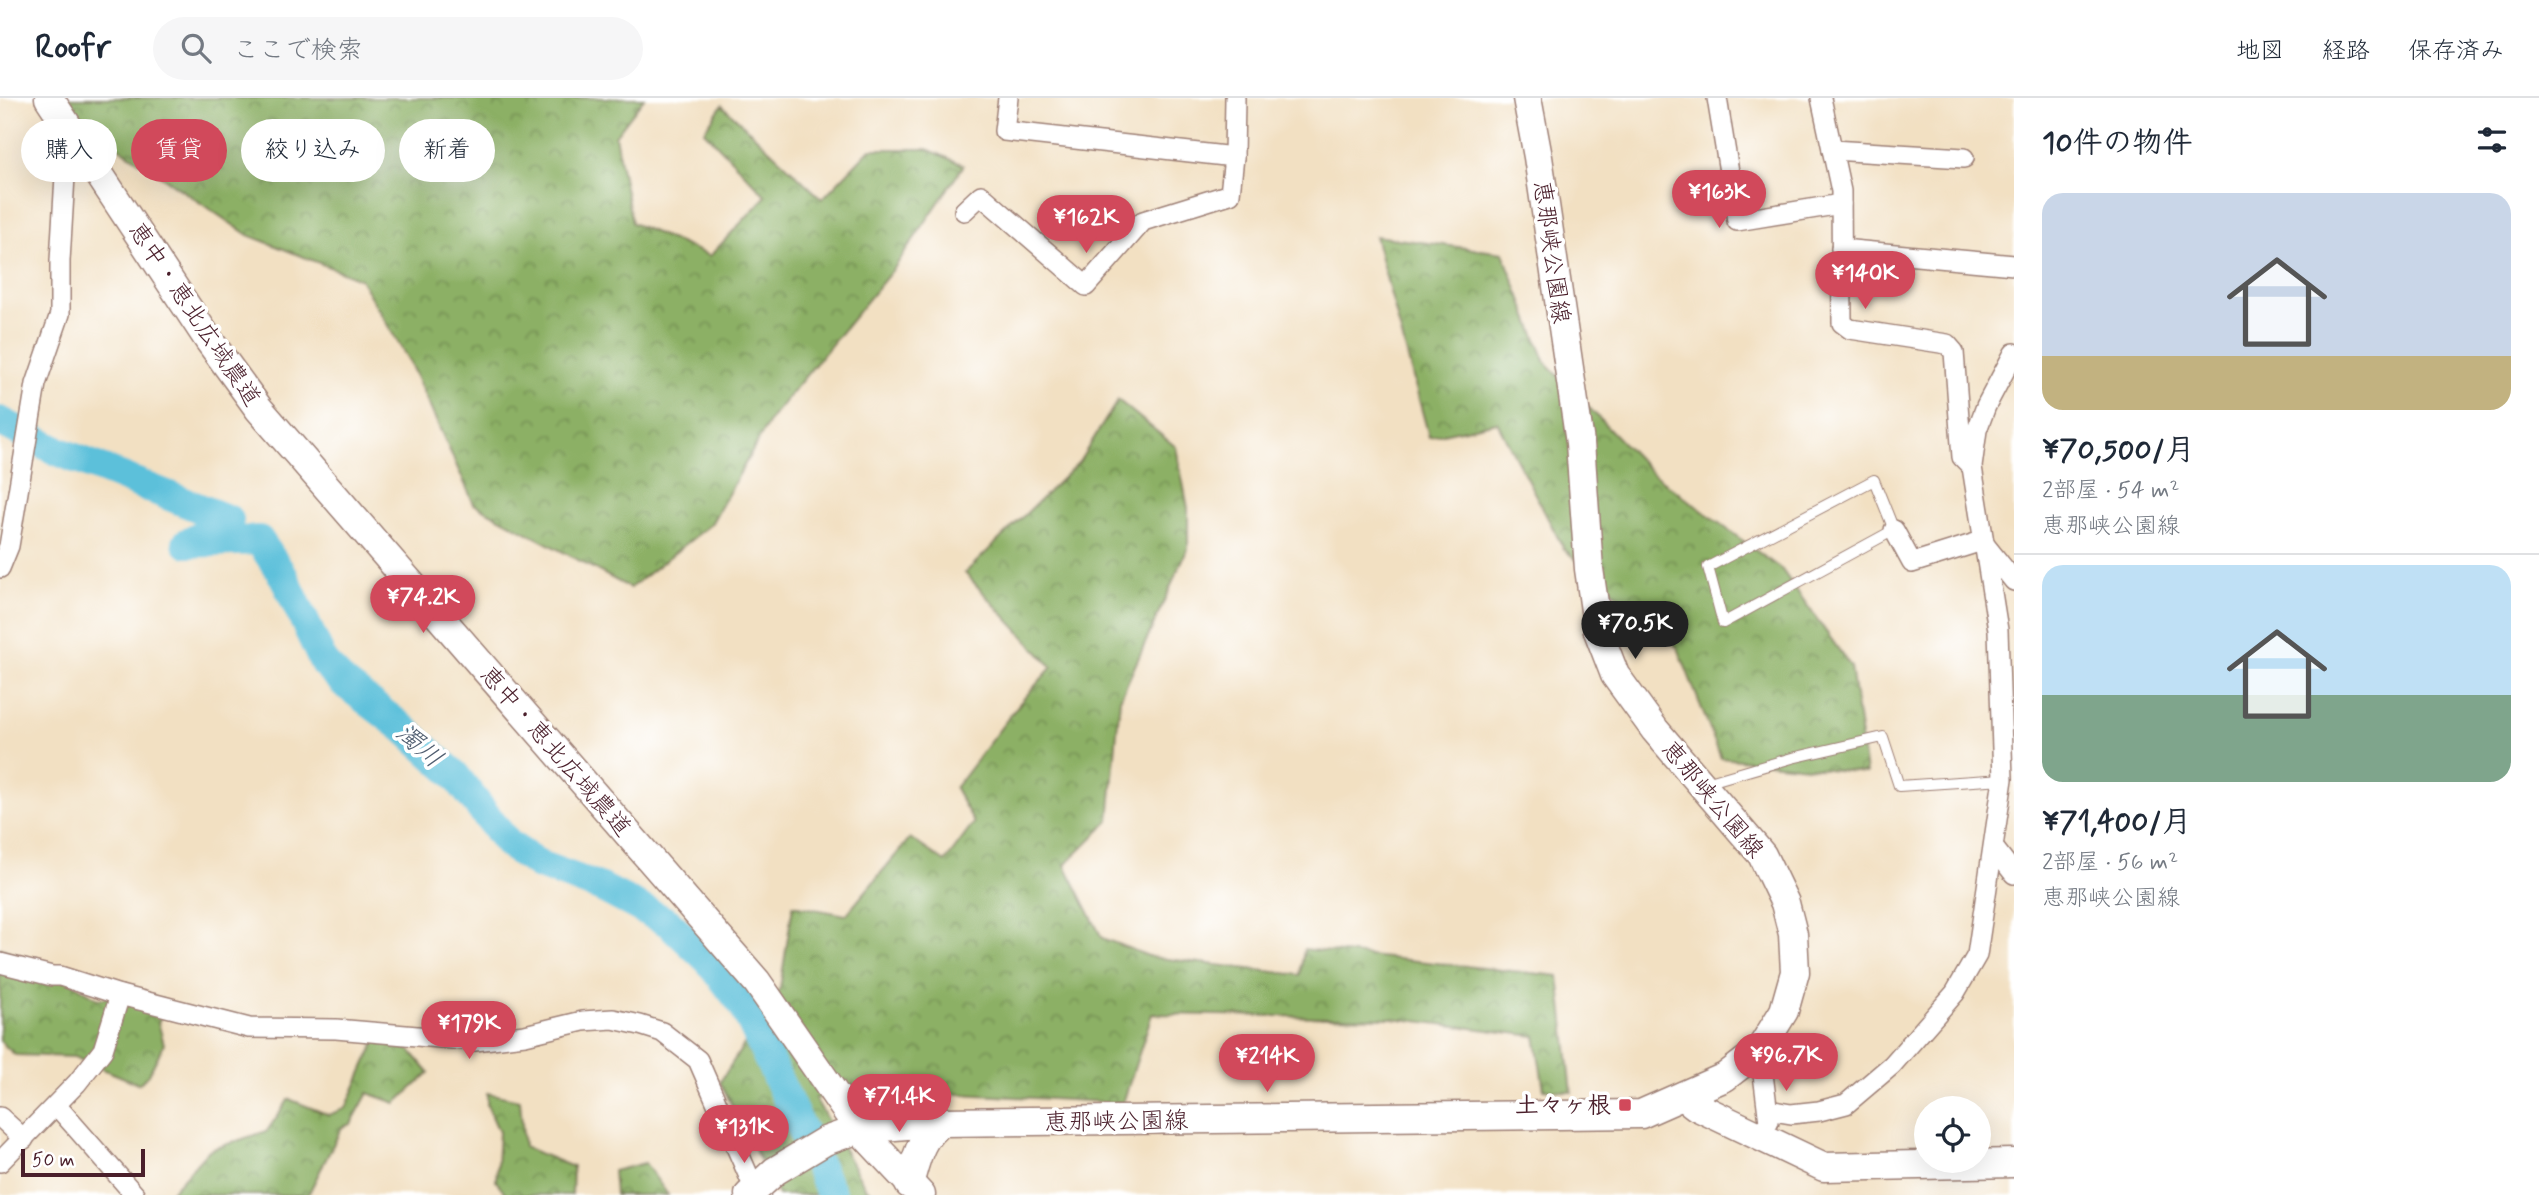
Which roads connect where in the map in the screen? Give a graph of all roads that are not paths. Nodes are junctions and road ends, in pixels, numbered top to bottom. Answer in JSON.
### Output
{"nodes":[{"id":1,"x":49,"y":98,"type":"edge"},
{"id":2,"x":1009,"y":98,"type":"edge"},
{"id":3,"x":1235,"y":98,"type":"edge"},
{"id":4,"x":1527,"y":98,"type":"edge"},
{"id":5,"x":1717,"y":98,"type":"edge"},
{"id":6,"x":1821,"y":98,"type":"edge"},
{"id":7,"x":64,"y":119,"type":"edge"},
{"id":8,"x":1832,"y":150,"type":"junction"},
{"id":9,"x":1234,"y":157,"type":"junction"},
{"id":10,"x":1964,"y":158,"type":"dead end"},
{"id":11,"x":65,"y":182,"type":"edge"},
{"id":12,"x":105,"y":182,"type":"edge"},
{"id":13,"x":1841,"y":204,"type":"junction"},
{"id":14,"x":964,"y":211,"type":"dead end"},
{"id":15,"x":1841,"y":249,"type":"junction"},
{"id":16,"x":2014,"y":265,"type":"edge"},
{"id":17,"x":2014,"y":353,"type":"edge"},
{"id":18,"x":1972,"y":467,"type":"junction"},
{"id":19,"x":1894,"y":530,"type":"junction"},
{"id":20,"x":1982,"y":541,"type":"junction"},
{"id":21,"x":0,"y":568,"type":"edge"},
{"id":22,"x":2014,"y":581,"type":"edge"},
{"id":23,"x":2003,"y":779,"type":"junction"},
{"id":24,"x":1700,"y":784,"type":"junction"},
{"id":25,"x":1994,"y":848,"type":"junction"},
{"id":26,"x":2014,"y":874,"type":"edge"},
{"id":27,"x":0,"y":963,"type":"edge"},
{"id":28,"x":120,"y":995,"type":"junction"},
{"id":29,"x":1760,"y":1050,"type":"junction"},
{"id":30,"x":1683,"y":1096,"type":"junction"},
{"id":31,"x":56,"y":1105,"type":"junction"},
{"id":32,"x":1768,"y":1110,"type":"junction"},
{"id":33,"x":0,"y":1117,"type":"edge"},
{"id":34,"x":942,"y":1122,"type":"junction"},
{"id":35,"x":859,"y":1129,"type":"junction"},
{"id":36,"x":24,"y":1139,"type":"junction"},
{"id":37,"x":1771,"y":1141,"type":"junction"},
{"id":38,"x":0,"y":1162,"type":"edge"},
{"id":39,"x":2014,"y":1163,"type":"edge"},
{"id":40,"x":760,"y":1185,"type":"edge"},
{"id":41,"x":915,"y":1190,"type":"edge"},
{"id":42,"x":135,"y":1195,"type":"edge"}],
"edges":[{"from":1,"to":7,"type":"main road","name":"恵中・恵北広域農道"},
{"from":2,"to":9,"type":"street"},
{"from":3,"to":9,"type":"street"},
{"from":4,"to":24,"type":"main road","name":"恵那峡公園線"},
{"from":5,"to":13,"type":"street"},
{"from":6,"to":8,"type":"street"},
{"from":8,"to":10,"type":"street"},
{"from":8,"to":13,"type":"street"},
{"from":9,"to":14,"type":"street"},
{"from":11,"to":21,"type":"street"},
{"from":12,"to":35,"type":"main road","name":"恵中・恵北広域農道"},
{"from":13,"to":15,"type":"street"},
{"from":15,"to":16,"type":"street"},
{"from":15,"to":18,"type":"street"},
{"from":17,"to":18,"type":"street"},
{"from":18,"to":20,"type":"street"},
{"from":19,"to":19,"type":"lane"},
{"from":19,"to":20,"type":"street"},
{"from":20,"to":22,"type":"street"},
{"from":20,"to":23,"type":"street"},
{"from":23,"to":24,"type":"lane"},
{"from":23,"to":25,"type":"street"},
{"from":24,"to":29,"type":"main road","name":"恵那峡公園線"},
{"from":25,"to":26,"type":"street"},
{"from":25,"to":32,"type":"street"},
{"from":27,"to":28,"type":"street"},
{"from":28,"to":31,"type":"street"},
{"from":28,"to":40,"type":"street"},
{"from":29,"to":30,"type":"main road","name":"恵那峡公園線"},
{"from":29,"to":32,"type":"street"},
{"from":30,"to":34,"type":"main road","name":"恵那峡公園線"},
{"from":30,"to":37,"type":"main road"},
{"from":31,"to":36,"type":"street"},
{"from":31,"to":42,"type":"street"},
{"from":32,"to":37,"type":"street"},
{"from":33,"to":36,"type":"street"},
{"from":34,"to":35,"type":"main road","name":"恵那峡公園線"},
{"from":34,"to":41,"type":"main road"},
{"from":35,"to":40,"type":"main road","name":"恵那峡公園線"},
{"from":35,"to":41,"type":"main road","name":"恵中・恵北広域農道"},
{"from":36,"to":38,"type":"street"},
{"from":37,"to":39,"type":"main road"}]}
